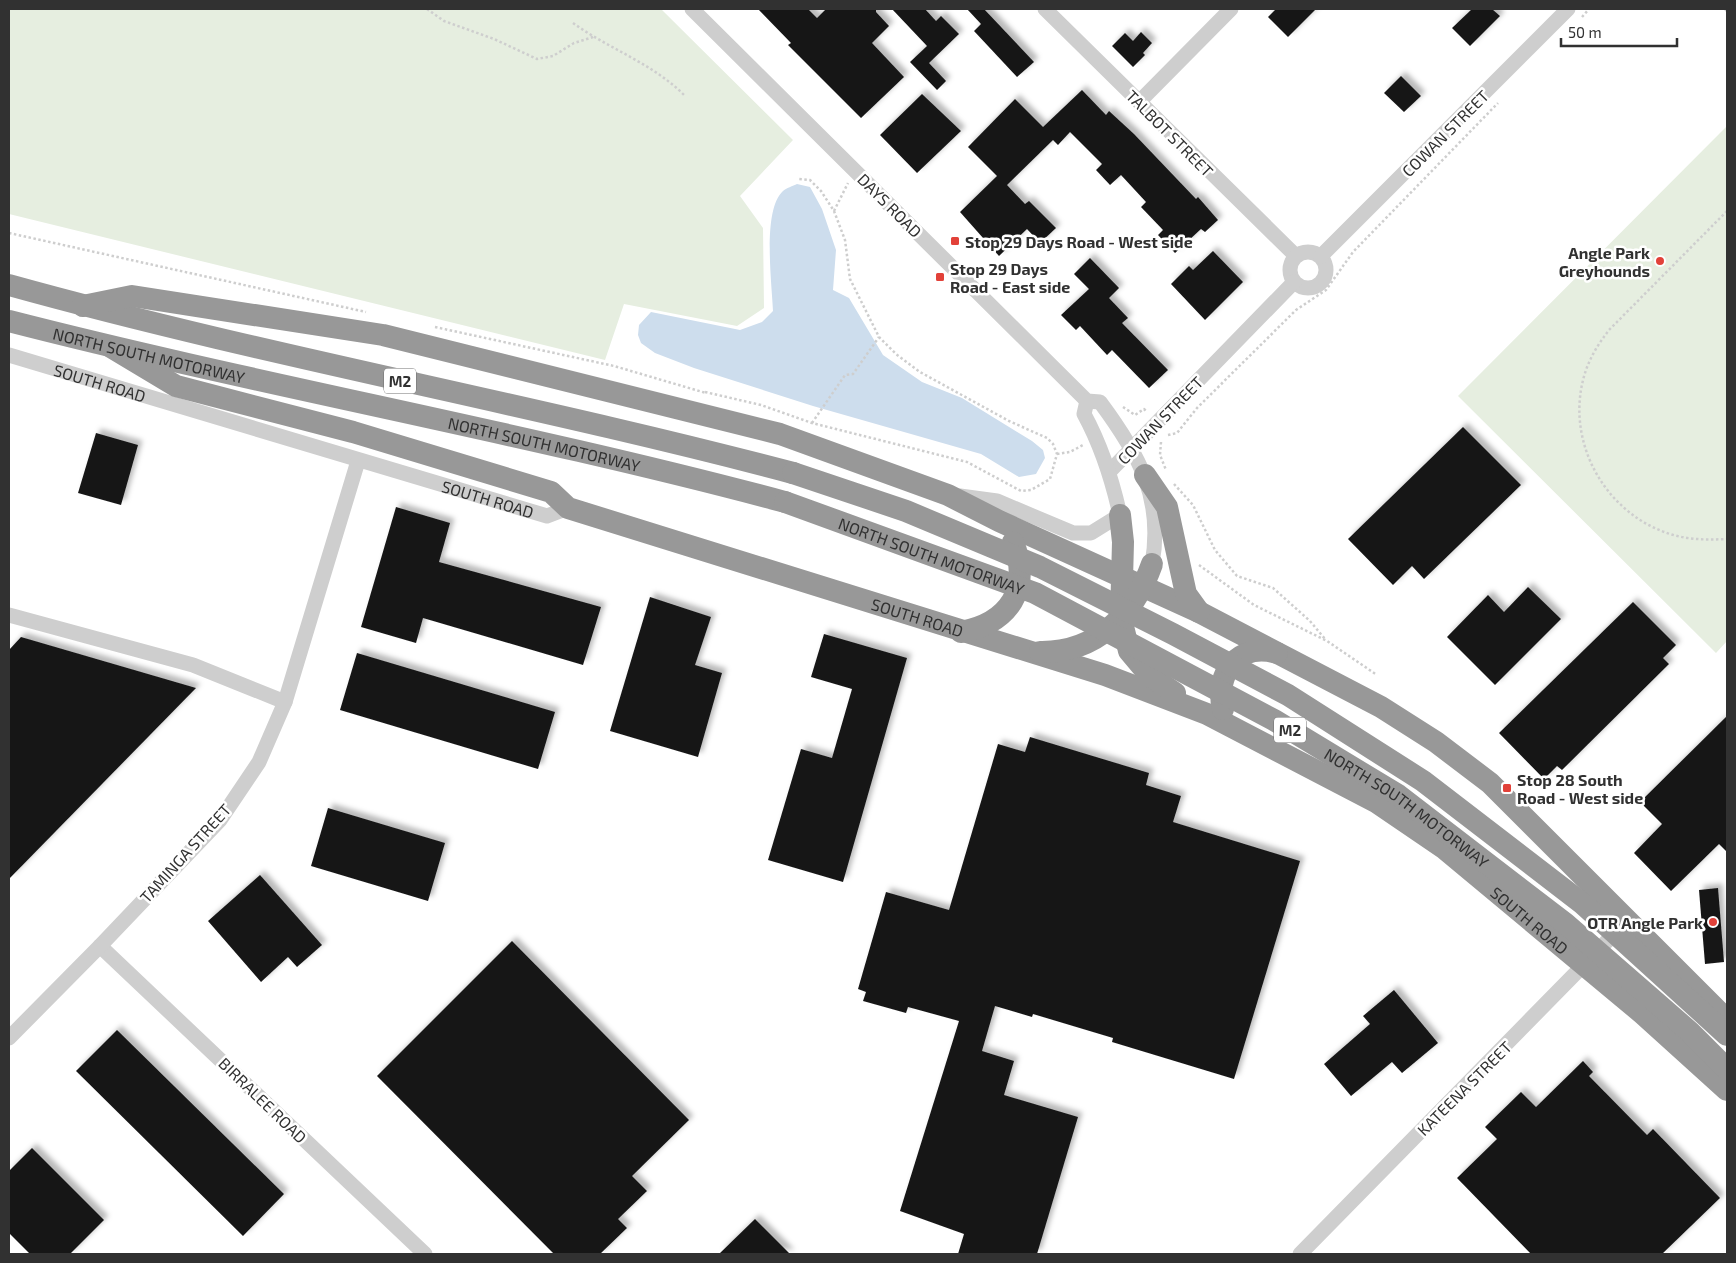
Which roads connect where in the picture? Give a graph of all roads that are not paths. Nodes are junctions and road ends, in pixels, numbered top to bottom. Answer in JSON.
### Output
{"nodes":[{"id":1,"x":692,"y":9,"type":"edge"},
{"id":2,"x":1045,"y":9,"type":"edge"},
{"id":3,"x":1231,"y":9,"type":"edge"},
{"id":4,"x":1568,"y":9,"type":"edge"},
{"id":5,"x":1139,"y":102,"type":"junction"},
{"id":6,"x":1296,"y":256,"type":"junction"},
{"id":7,"x":1321,"y":256,"type":"junction"},
{"id":8,"x":1294,"y":282,"type":"junction"},
{"id":9,"x":9,"y":285,"type":"edge"},
{"id":10,"x":83,"y":306,"type":"junction"},
{"id":11,"x":9,"y":321,"type":"edge"},
{"id":12,"x":111,"y":347,"type":"junction"},
{"id":13,"x":9,"y":355,"type":"edge"},
{"id":14,"x":1087,"y":402,"type":"junction"},
{"id":15,"x":1132,"y":449,"type":"junction"},
{"id":16,"x":358,"y":461,"type":"junction"},
{"id":17,"x":1110,"y":471,"type":"junction"},
{"id":18,"x":1156,"y":474,"type":"junction"},
{"id":19,"x":948,"y":495,"type":"junction"},
{"id":20,"x":568,"y":508,"type":"junction"},
{"id":21,"x":1120,"y":515,"type":"junction"},
{"id":22,"x":999,"y":521,"type":"junction"},
{"id":23,"x":1152,"y":564,"type":"joint"},
{"id":24,"x":1122,"y":577,"type":"junction"},
{"id":25,"x":1144,"y":587,"type":"junction"},
{"id":26,"x":1199,"y":612,"type":"junction"},
{"id":27,"x":9,"y":616,"type":"edge"},
{"id":28,"x":1121,"y":618,"type":"junction"},
{"id":29,"x":962,"y":632,"type":"junction"},
{"id":30,"x":1282,"y":654,"type":"junction"},
{"id":31,"x":285,"y":702,"type":"junction"},
{"id":32,"x":1207,"y":714,"type":"junction"},
{"id":33,"x":1238,"y":730,"type":"junction"},
{"id":34,"x":1628,"y":920,"type":"junction"},
{"id":35,"x":100,"y":946,"type":"junction"},
{"id":36,"x":1584,"y":966,"type":"junction"},
{"id":37,"x":1727,"y":1020,"type":"edge"},
{"id":38,"x":1727,"y":1035,"type":"edge"},
{"id":39,"x":9,"y":1038,"type":"edge"},
{"id":40,"x":1727,"y":1069,"type":"edge"},
{"id":41,"x":1727,"y":1090,"type":"edge"},
{"id":42,"x":425,"y":1254,"type":"edge"},
{"id":43,"x":1300,"y":1254,"type":"edge"}],
"edges":[{"from":1,"to":14,"type":"street","name":"DAYS ROAD"},
{"from":2,"to":5,"type":"street","name":"TALBOT STREET"},
{"from":3,"to":5,"type":"street"},
{"from":4,"to":7,"type":"street","name":"COWAN STREET"},
{"from":5,"to":6,"type":"street","name":"TALBOT STREET"},
{"from":6,"to":7,"type":"street"},
{"from":6,"to":8,"type":"street"},
{"from":7,"to":8,"type":"street"},
{"from":8,"to":15,"type":"street","name":"COWAN STREET"},
{"from":9,"to":10,"type":"highway","name":"NORTH SOUTH MOTORWAY","number":"M2"},
{"from":10,"to":19,"type":"highway"},
{"from":10,"to":38,"type":"highway","name":"NORTH SOUTH MOTORWAY","number":"M2","bridge":true},
{"from":11,"to":12,"type":"highway","name":"NORTH SOUTH MOTORWAY","number":"M2"},
{"from":12,"to":20,"type":"highway"},
{"from":12,"to":40,"type":"highway","name":"NORTH SOUTH MOTORWAY","number":"M2","bridge":true},
{"from":13,"to":16,"type":"street","name":"SOUTH ROAD"},
{"from":14,"to":15,"type":"street","name":"DAYS ROAD"},
{"from":14,"to":17,"type":"street"},
{"from":15,"to":17,"type":"street","name":"COWAN STREET"},
{"from":15,"to":18,"type":"street","name":"DAYS ROAD"},
{"from":16,"to":20,"type":"street","name":"SOUTH ROAD"},
{"from":16,"to":31,"type":"street","name":"TAMINGA STREET"},
{"from":17,"to":21,"type":"street"},
{"from":18,"to":23,"type":"street","name":"DAYS ROAD"},
{"from":18,"to":26,"type":"highway"},
{"from":19,"to":21,"type":"street"},
{"from":19,"to":22,"type":"highway"},
{"from":20,"to":29,"type":"highway","name":"SOUTH ROAD"},
{"from":21,"to":24,"type":"highway"},
{"from":22,"to":24,"type":"highway"},
{"from":22,"to":29,"type":"highway"},
{"from":23,"to":25,"type":"highway"},
{"from":24,"to":25,"type":"highway"},
{"from":24,"to":28,"type":"highway"},
{"from":25,"to":26,"type":"highway"},
{"from":25,"to":28,"type":"highway"},
{"from":26,"to":30,"type":"highway"},
{"from":27,"to":31,"type":"street"},
{"from":28,"to":29,"type":"highway"},
{"from":28,"to":32,"type":"highway"},
{"from":29,"to":32,"type":"highway","name":"SOUTH ROAD"},
{"from":30,"to":33,"type":"highway"},
{"from":30,"to":34,"type":"highway"},
{"from":31,"to":35,"type":"street","name":"TAMINGA STREET"},
{"from":32,"to":33,"type":"highway","name":"SOUTH ROAD"},
{"from":33,"to":36,"type":"highway","name":"SOUTH ROAD"},
{"from":34,"to":36,"type":"street","name":"KATEENA STREET"},
{"from":34,"to":37,"type":"highway"},
{"from":35,"to":39,"type":"street","name":"TAMINGA STREET"},
{"from":35,"to":42,"type":"street","name":"BIRRALEE ROAD"},
{"from":36,"to":41,"type":"highway","name":"SOUTH ROAD"},
{"from":36,"to":43,"type":"street","name":"KATEENA STREET"}]}
